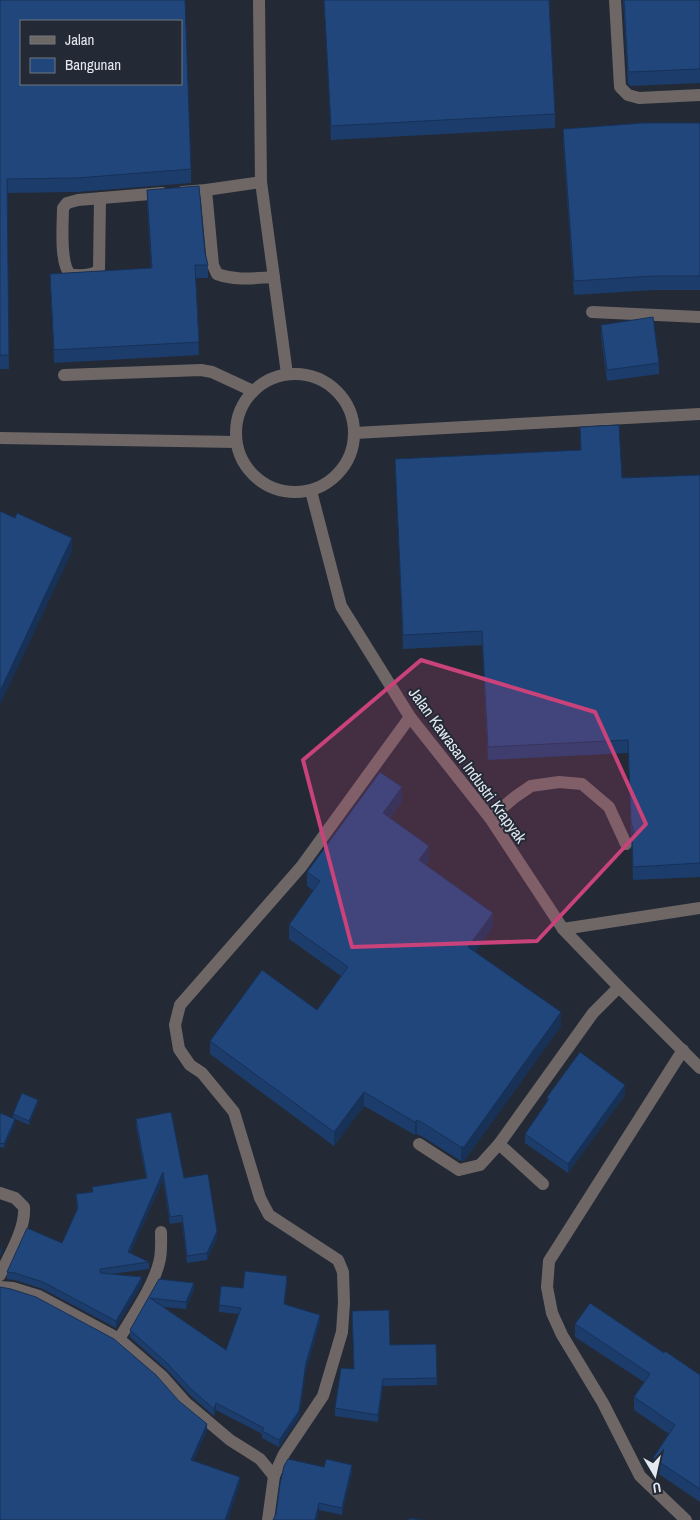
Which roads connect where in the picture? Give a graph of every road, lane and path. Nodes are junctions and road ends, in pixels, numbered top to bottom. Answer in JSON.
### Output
{"nodes":[{"id":1,"x":259,"y":0,"type":"edge"},
{"id":2,"x":615,"y":0,"type":"edge"},
{"id":3,"x":700,"y":96,"type":"edge"},
{"id":4,"x":262,"y":182,"type":"junction"},
{"id":5,"x":206,"y":190,"type":"junction"},
{"id":6,"x":100,"y":198,"type":"junction"},
{"id":7,"x":274,"y":277,"type":"junction"},
{"id":8,"x":592,"y":312,"type":"dead end"},
{"id":9,"x":700,"y":317,"type":"edge"},
{"id":10,"x":287,"y":374,"type":"junction"},
{"id":11,"x":64,"y":375,"type":"dead end"},
{"id":12,"x":253,"y":390,"type":"junction"},
{"id":13,"x":700,"y":414,"type":"edge"},
{"id":14,"x":355,"y":433,"type":"junction"},
{"id":15,"x":0,"y":438,"type":"edge"},
{"id":16,"x":236,"y":442,"type":"junction"},
{"id":17,"x":311,"y":491,"type":"junction"},
{"id":18,"x":410,"y":717,"type":"junction"},
{"id":19,"x":490,"y":818,"type":"junction"},
{"id":20,"x":626,"y":844,"type":"dead end"},
{"id":21,"x":700,"y":908,"type":"edge"},
{"id":22,"x":563,"y":929,"type":"junction"},
{"id":23,"x":619,"y":987,"type":"junction"},
{"id":24,"x":683,"y":1050,"type":"junction"},
{"id":25,"x":700,"y":1068,"type":"edge"},
{"id":26,"x":419,"y":1144,"type":"dead end"},
{"id":27,"x":499,"y":1144,"type":"junction"},
{"id":28,"x":543,"y":1184,"type":"dead end"},
{"id":29,"x":0,"y":1193,"type":"edge"},
{"id":30,"x":161,"y":1232,"type":"dead end"},
{"id":31,"x":0,"y":1275,"type":"edge"},
{"id":32,"x":0,"y":1287,"type":"edge"},
{"id":33,"x":119,"y":1339,"type":"junction"},
{"id":34,"x":274,"y":1476,"type":"junction"},
{"id":35,"x":268,"y":1520,"type":"edge"},
{"id":36,"x":686,"y":1520,"type":"edge"}],
"edges":[{"from":1,"to":4,"type":"street"},
{"from":2,"to":3,"type":"street"},
{"from":4,"to":5,"type":"street"},
{"from":4,"to":7,"type":"street"},
{"from":5,"to":6,"type":"street"},
{"from":5,"to":7,"type":"street"},
{"from":6,"to":6,"type":"street"},
{"from":7,"to":10,"type":"street"},
{"from":8,"to":9,"type":"street"},
{"from":10,"to":12,"type":"street"},
{"from":10,"to":14,"type":"street"},
{"from":11,"to":12,"type":"street"},
{"from":12,"to":16,"type":"street"},
{"from":13,"to":14,"type":"street"},
{"from":14,"to":17,"type":"street"},
{"from":15,"to":16,"type":"street"},
{"from":16,"to":17,"type":"street"},
{"from":17,"to":18,"type":"street","name":"Jalan Kawasan Industri Krapyak"},
{"from":18,"to":19,"type":"street","name":"Jalan Kawasan Industri Krapyak"},
{"from":18,"to":34,"type":"street"},
{"from":19,"to":20,"type":"street"},
{"from":19,"to":22,"type":"street","name":"Jalan Kawasan Industri Krapyak"},
{"from":21,"to":22,"type":"street"},
{"from":22,"to":23,"type":"street","name":"Jalan Kawasan Industri Krapyak"},
{"from":23,"to":24,"type":"street","name":"Jalan Kawasan Industri Krapyak"},
{"from":23,"to":27,"type":"street"},
{"from":24,"to":25,"type":"street","name":"Jalan Kawasan Industri Krapyak"},
{"from":24,"to":36,"type":"street"},
{"from":26,"to":27,"type":"street"},
{"from":27,"to":28,"type":"street"},
{"from":29,"to":31,"type":"street"},
{"from":30,"to":33,"type":"street"},
{"from":32,"to":33,"type":"street"},
{"from":33,"to":34,"type":"street"},
{"from":34,"to":35,"type":"street"}]}
